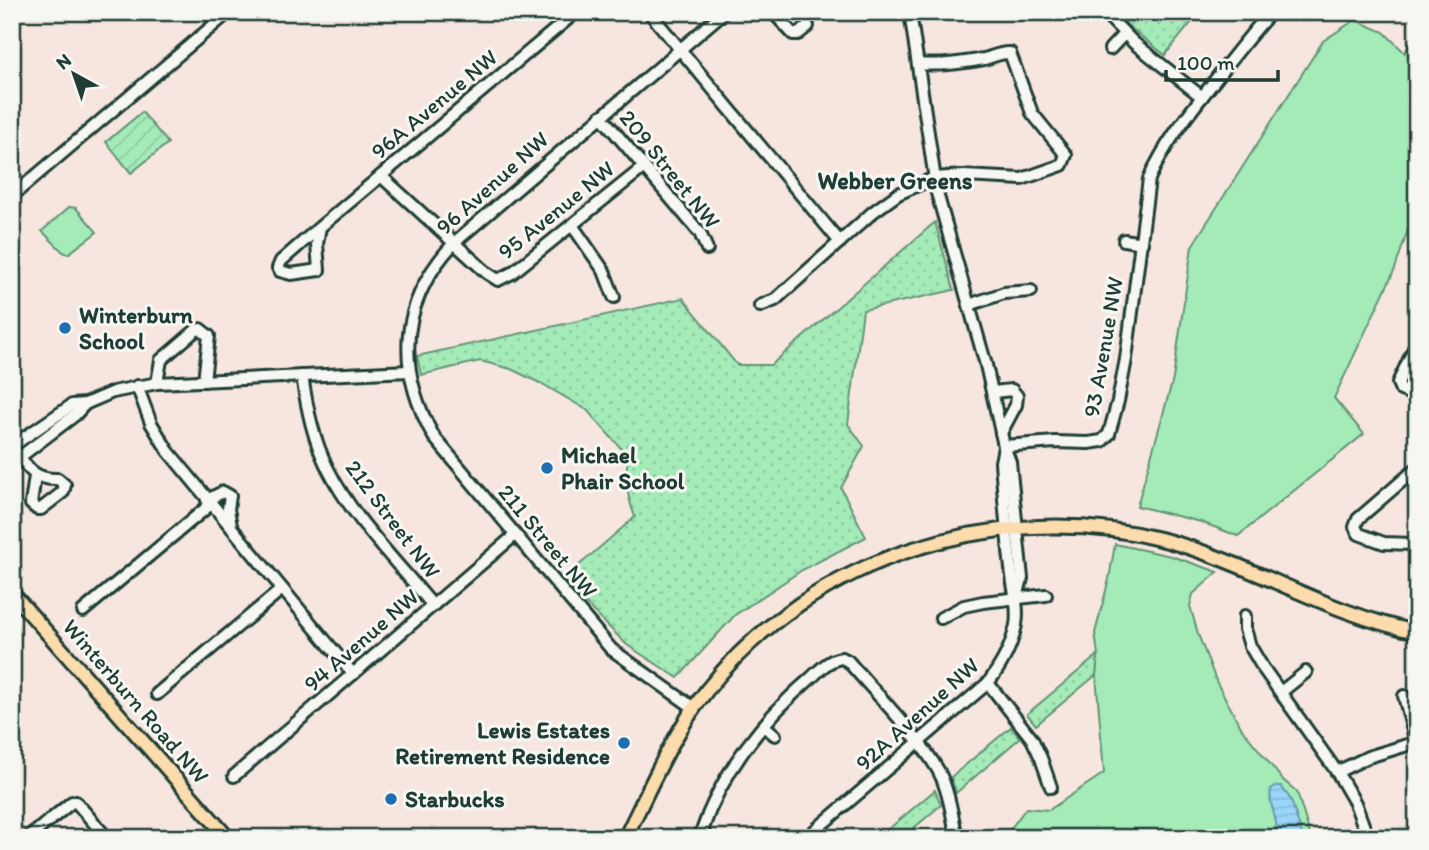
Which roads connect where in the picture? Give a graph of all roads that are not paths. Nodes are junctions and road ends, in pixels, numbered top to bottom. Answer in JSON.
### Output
{"nodes":[{"id":1,"x":229,"y":12,"type":"edge"},
{"id":2,"x":576,"y":12,"type":"edge"},
{"id":3,"x":649,"y":12,"type":"edge"},
{"id":4,"x":724,"y":12,"type":"edge"},
{"id":5,"x":773,"y":12,"type":"edge"},
{"id":6,"x":910,"y":12,"type":"edge"},
{"id":7,"x":1104,"y":12,"type":"edge"},
{"id":8,"x":1272,"y":12,"type":"edge"},
{"id":9,"x":808,"y":26,"type":"dead end"},
{"id":10,"x":1124,"y":34,"type":"junction"},
{"id":11,"x":1110,"y":49,"type":"dead end"},
{"id":12,"x":680,"y":50,"type":"junction"},
{"id":13,"x":918,"y":64,"type":"junction"},
{"id":14,"x":1202,"y":97,"type":"junction"},
{"id":15,"x":601,"y":116,"type":"junction"},
{"id":16,"x":644,"y":167,"type":"junction"},
{"id":17,"x":381,"y":176,"type":"junction"},
{"id":18,"x":934,"y":178,"type":"junction"},
{"id":19,"x":12,"y":196,"type":"edge"},
{"id":20,"x":572,"y":225,"type":"junction"},
{"id":21,"x":320,"y":227,"type":"junction"},
{"id":22,"x":1124,"y":240,"type":"dead end"},
{"id":23,"x":455,"y":242,"type":"junction"},
{"id":24,"x":840,"y":242,"type":"junction"},
{"id":25,"x":1142,"y":243,"type":"junction"},
{"id":26,"x":707,"y":249,"type":"dead end"},
{"id":27,"x":1031,"y":291,"type":"dead end"},
{"id":28,"x":614,"y":297,"type":"dead end"},
{"id":29,"x":970,"y":305,"type":"junction"},
{"id":30,"x":760,"y":306,"type":"dead end"},
{"id":31,"x":1417,"y":342,"type":"edge"},
{"id":32,"x":409,"y":371,"type":"junction"},
{"id":33,"x":302,"y":376,"type":"junction"},
{"id":34,"x":204,"y":381,"type":"junction"},
{"id":35,"x":158,"y":383,"type":"junction"},
{"id":36,"x":137,"y":386,"type":"junction"},
{"id":37,"x":993,"y":392,"type":"junction"},
{"id":38,"x":1417,"y":396,"type":"edge"},
{"id":39,"x":1001,"y":433,"type":"junction"},
{"id":40,"x":1004,"y":446,"type":"junction"},
{"id":41,"x":14,"y":453,"type":"edge"},
{"id":42,"x":1417,"y":468,"type":"edge"},
{"id":43,"x":35,"y":476,"type":"dead end"},
{"id":44,"x":209,"y":502,"type":"junction"},
{"id":45,"x":1012,"y":528,"type":"junction"},
{"id":46,"x":232,"y":530,"type":"junction"},
{"id":47,"x":515,"y":536,"type":"junction"},
{"id":48,"x":1413,"y":544,"type":"dead end"},
{"id":49,"x":282,"y":589,"type":"junction"},
{"id":50,"x":12,"y":593,"type":"edge"},
{"id":51,"x":1046,"y":595,"type":"dead end"},
{"id":52,"x":1017,"y":598,"type":"junction"},
{"id":53,"x":433,"y":606,"type":"junction"},
{"id":54,"x":83,"y":611,"type":"dead end"},
{"id":55,"x":1245,"y":616,"type":"dead end"},
{"id":56,"x":941,"y":618,"type":"dead end"},
{"id":57,"x":1417,"y":632,"type":"edge"},
{"id":58,"x":1306,"y":672,"type":"dead end"},
{"id":59,"x":353,"y":674,"type":"junction"},
{"id":60,"x":988,"y":683,"type":"junction"},
{"id":61,"x":1281,"y":692,"type":"junction"},
{"id":62,"x":157,"y":694,"type":"dead end"},
{"id":63,"x":1404,"y":696,"type":"dead end"},
{"id":64,"x":694,"y":708,"type":"junction"},
{"id":65,"x":764,"y":726,"type":"junction"},
{"id":66,"x":775,"y":736,"type":"dead end"},
{"id":67,"x":1417,"y":743,"type":"edge"},
{"id":68,"x":918,"y":744,"type":"junction"},
{"id":69,"x":1338,"y":772,"type":"junction"},
{"id":70,"x":234,"y":776,"type":"dead end"},
{"id":71,"x":1051,"y":787,"type":"dead end"},
{"id":72,"x":706,"y":837,"type":"edge"},
{"id":73,"x":28,"y":838,"type":"edge"},
{"id":74,"x":107,"y":838,"type":"edge"},
{"id":75,"x":228,"y":838,"type":"edge"},
{"id":76,"x":625,"y":838,"type":"edge"},
{"id":77,"x":806,"y":838,"type":"edge"},
{"id":78,"x":957,"y":838,"type":"edge"},
{"id":79,"x":1368,"y":838,"type":"edge"}],
"edges":[{"from":1,"to":19,"type":"street"},
{"from":2,"to":17,"type":"street","name":"96A Avenue NW"},
{"from":3,"to":12,"type":"street"},
{"from":4,"to":12,"type":"street","name":"96 Avenue NW"},
{"from":5,"to":9,"type":"street"},
{"from":6,"to":13,"type":"street","name":"92A Avenue NW"},
{"from":7,"to":10,"type":"street"},
{"from":8,"to":14,"type":"street","name":"93 Avenue NW"},
{"from":10,"to":11,"type":"street"},
{"from":10,"to":14,"type":"street"},
{"from":12,"to":15,"type":"street","name":"96 Avenue NW"},
{"from":12,"to":24,"type":"street"},
{"from":13,"to":18,"type":"street","name":"92A Avenue NW"},
{"from":13,"to":18,"type":"street"},
{"from":14,"to":25,"type":"street","name":"93 Avenue NW"},
{"from":15,"to":16,"type":"street","name":"209 Street NW"},
{"from":15,"to":23,"type":"street","name":"96 Avenue NW"},
{"from":16,"to":20,"type":"street","name":"95 Avenue NW"},
{"from":16,"to":26,"type":"street","name":"209 Street NW"},
{"from":17,"to":21,"type":"street","name":"96A Avenue NW"},
{"from":17,"to":23,"type":"street"},
{"from":18,"to":24,"type":"street"},
{"from":18,"to":29,"type":"street","name":"92A Avenue NW"},
{"from":20,"to":23,"type":"street","name":"95 Avenue NW"},
{"from":20,"to":28,"type":"street"},
{"from":21,"to":21,"type":"street","name":"96A Avenue NW"},
{"from":22,"to":25,"type":"street"},
{"from":23,"to":32,"type":"street","name":"96 Avenue NW"},
{"from":24,"to":30,"type":"street"},
{"from":25,"to":40,"type":"street","name":"93 Avenue NW"},
{"from":27,"to":29,"type":"street"},
{"from":29,"to":37,"type":"street","name":"92A Avenue NW"},
{"from":31,"to":38,"type":"street"},
{"from":32,"to":33,"type":"street"},
{"from":32,"to":47,"type":"street","name":"211 Street NW"},
{"from":33,"to":34,"type":"street"},
{"from":33,"to":53,"type":"street","name":"212 Street NW"},
{"from":34,"to":35,"type":"street"},
{"from":34,"to":35,"type":"street"},
{"from":35,"to":36,"type":"street"},
{"from":36,"to":41,"type":"street"},
{"from":36,"to":44,"type":"street"},
{"from":37,"to":39,"type":"street","name":"92A Avenue NW"},
{"from":37,"to":39,"type":"street"},
{"from":39,"to":40,"type":"street","name":"92A Avenue NW"},
{"from":40,"to":45,"type":"street","name":"92A Avenue NW"},
{"from":41,"to":43,"type":"street"},
{"from":42,"to":48,"type":"street"},
{"from":44,"to":46,"type":"street"},
{"from":44,"to":46,"type":"street"},
{"from":44,"to":54,"type":"street"},
{"from":45,"to":52,"type":"street","name":"92A Avenue NW"},
{"from":45,"to":57,"type":"main road"},
{"from":45,"to":64,"type":"main road"},
{"from":46,"to":49,"type":"street"},
{"from":47,"to":53,"type":"street","name":"94 Avenue NW"},
{"from":47,"to":64,"type":"street","name":"211 Street NW"},
{"from":49,"to":59,"type":"street"},
{"from":49,"to":62,"type":"street"},
{"from":50,"to":75,"type":"main road","name":"Winterburn Road NW"},
{"from":51,"to":52,"type":"street"},
{"from":52,"to":56,"type":"street"},
{"from":52,"to":60,"type":"street","name":"92A Avenue NW"},
{"from":53,"to":59,"type":"street","name":"94 Avenue NW"},
{"from":55,"to":61,"type":"street"},
{"from":58,"to":61,"type":"street"},
{"from":59,"to":70,"type":"street","name":"94 Avenue NW"},
{"from":60,"to":68,"type":"street","name":"92A Avenue NW"},
{"from":60,"to":71,"type":"street"},
{"from":61,"to":69,"type":"street"},
{"from":63,"to":67,"type":"street"},
{"from":64,"to":76,"type":"main road"},
{"from":65,"to":66,"type":"street"},
{"from":65,"to":68,"type":"street"},
{"from":65,"to":72,"type":"street"},
{"from":67,"to":69,"type":"street"},
{"from":68,"to":77,"type":"street","name":"92A Avenue NW"},
{"from":68,"to":78,"type":"street"},
{"from":69,"to":79,"type":"street"},
{"from":73,"to":74,"type":"street"}]}
